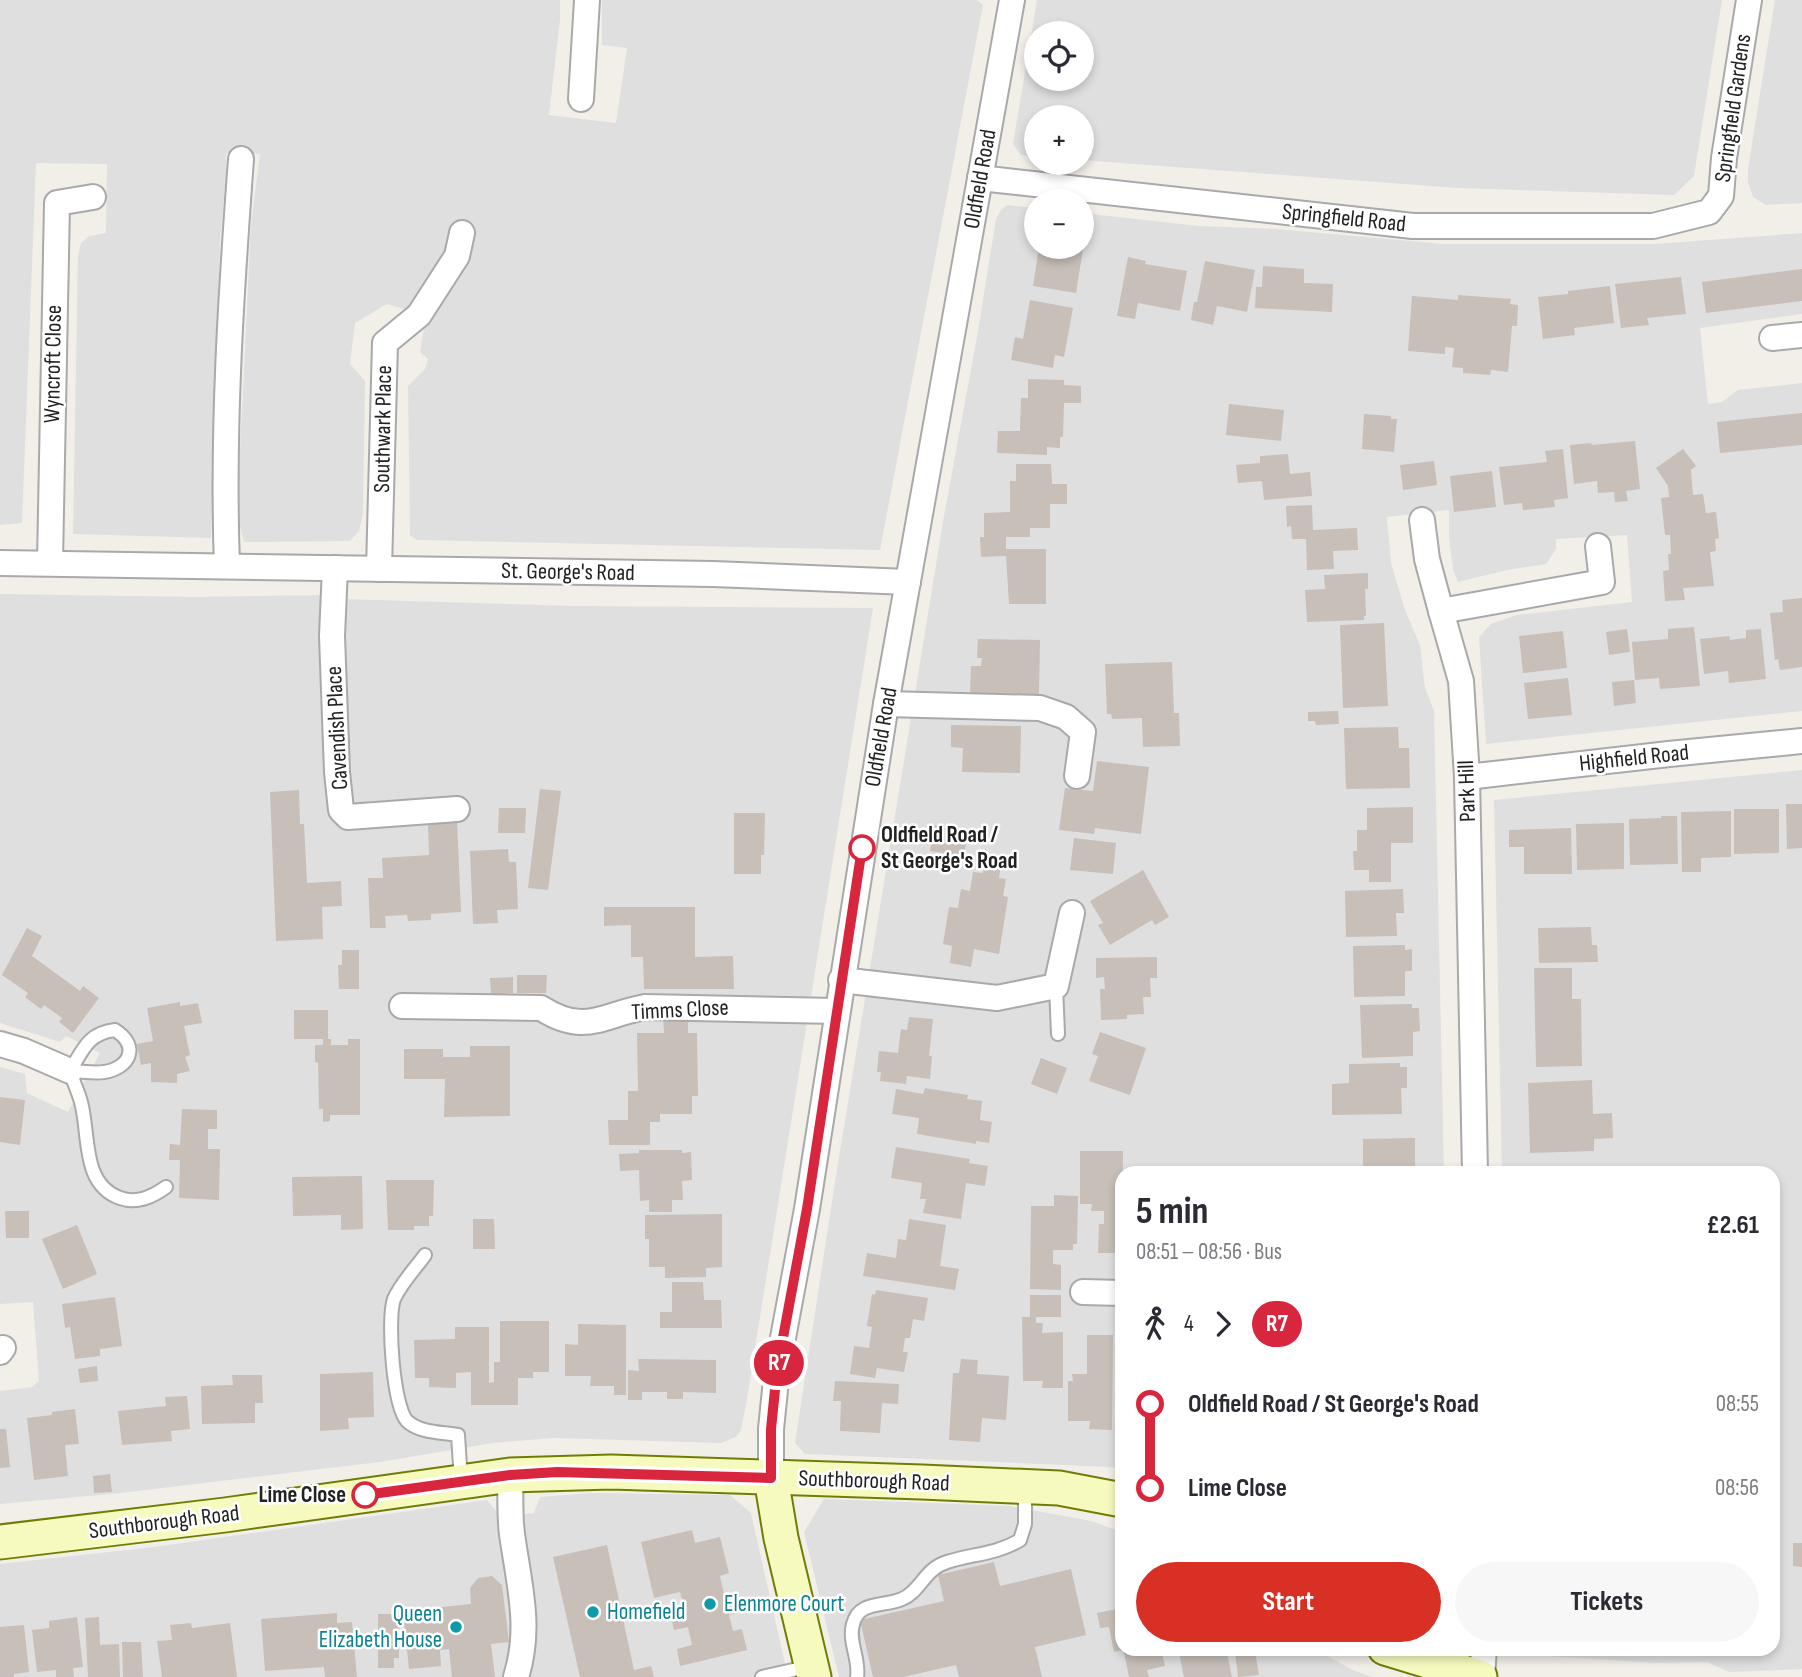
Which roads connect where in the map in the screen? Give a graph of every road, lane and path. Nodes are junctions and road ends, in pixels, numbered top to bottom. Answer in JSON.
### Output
{"nodes":[{"id":1,"x":587,"y":0,"type":"edge"},
{"id":2,"x":1012,"y":0,"type":"edge"},
{"id":3,"x":1749,"y":0,"type":"edge"},
{"id":4,"x":581,"y":99,"type":"dead end"},
{"id":5,"x":241,"y":159,"type":"dead end"},
{"id":6,"x":980,"y":178,"type":"junction"},
{"id":7,"x":93,"y":197,"type":"dead end"},
{"id":8,"x":1709,"y":212,"type":"joint"},
{"id":9,"x":461,"y":233,"type":"dead end"},
{"id":10,"x":1802,"y":335,"type":"edge"},
{"id":11,"x":1772,"y":338,"type":"dead end"},
{"id":12,"x":1422,"y":520,"type":"dead end"},
{"id":13,"x":1598,"y":546,"type":"dead end"},
{"id":14,"x":0,"y":562,"type":"edge"},
{"id":15,"x":50,"y":562,"type":"junction"},
{"id":16,"x":227,"y":566,"type":"junction"},
{"id":17,"x":335,"y":568,"type":"junction"},
{"id":18,"x":379,"y":569,"type":"junction"},
{"id":19,"x":908,"y":582,"type":"junction"},
{"id":20,"x":1441,"y":611,"type":"junction"},
{"id":21,"x":886,"y":704,"type":"junction"},
{"id":22,"x":1802,"y":741,"type":"edge"},
{"id":23,"x":1077,"y":776,"type":"dead end"},
{"id":24,"x":1467,"y":777,"type":"junction"},
{"id":25,"x":457,"y":809,"type":"dead end"},
{"id":26,"x":1072,"y":913,"type":"dead end"},
{"id":27,"x":841,"y":980,"type":"junction"},
{"id":28,"x":1056,"y":986,"type":"junction"},
{"id":29,"x":402,"y":1006,"type":"dead end"},
{"id":30,"x":836,"y":1011,"type":"junction"},
{"id":31,"x":1058,"y":1034,"type":"dead end"},
{"id":32,"x":0,"y":1044,"type":"edge"},
{"id":33,"x":70,"y":1071,"type":"junction"},
{"id":34,"x":1475,"y":1166,"type":"edge"},
{"id":35,"x":166,"y":1187,"type":"dead end"},
{"id":36,"x":425,"y":1255,"type":"dead end"},
{"id":37,"x":1083,"y":1292,"type":"dead end"},
{"id":38,"x":1115,"y":1293,"type":"edge"},
{"id":39,"x":510,"y":1475,"type":"junction"},
{"id":40,"x":771,"y":1478,"type":"junction"},
{"id":41,"x":461,"y":1482,"type":"junction"},
{"id":42,"x":1025,"y":1487,"type":"junction"},
{"id":43,"x":1115,"y":1499,"type":"edge"},
{"id":44,"x":0,"y":1542,"type":"edge"},
{"id":45,"x":1411,"y":1656,"type":"edge"},
{"id":46,"x":1483,"y":1656,"type":"edge"},
{"id":47,"x":813,"y":1671,"type":"edge"},
{"id":48,"x":516,"y":1677,"type":"edge"},
{"id":49,"x":762,"y":1677,"type":"edge"},
{"id":50,"x":857,"y":1677,"type":"edge"},
{"id":51,"x":1481,"y":1677,"type":"edge"}],
"edges":[{"from":1,"to":4,"type":"street"},
{"from":2,"to":6,"type":"street","name":"Oldfield Road"},
{"from":3,"to":8,"type":"street","name":"Springfield Gardens"},
{"from":5,"to":16,"type":"street"},
{"from":6,"to":8,"type":"street","name":"Springfield Road"},
{"from":6,"to":19,"type":"street","name":"Oldfield Road"},
{"from":7,"to":15,"type":"street","name":"Wyncroft Close"},
{"from":9,"to":18,"type":"street","name":"Southwark Place"},
{"from":10,"to":11,"type":"street"},
{"from":12,"to":20,"type":"street","name":"Park Hill"},
{"from":13,"to":20,"type":"street"},
{"from":14,"to":15,"type":"street","name":"St. George's Road"},
{"from":15,"to":16,"type":"street","name":"St. George's Road"},
{"from":16,"to":17,"type":"street","name":"St. George's Road"},
{"from":17,"to":18,"type":"street","name":"St. George's Road"},
{"from":17,"to":25,"type":"street","name":"Cavendish Place"},
{"from":18,"to":19,"type":"street","name":"St. George's Road"},
{"from":19,"to":21,"type":"street","name":"Oldfield Road"},
{"from":20,"to":24,"type":"street","name":"Park Hill"},
{"from":21,"to":23,"type":"street"},
{"from":21,"to":27,"type":"street","name":"Oldfield Road"},
{"from":22,"to":24,"type":"street","name":"Highfield Road"},
{"from":24,"to":34,"type":"street","name":"Park Hill"},
{"from":26,"to":28,"type":"street"},
{"from":27,"to":28,"type":"street"},
{"from":27,"to":30,"type":"street","name":"Oldfield Road"},
{"from":28,"to":31,"type":"lane"},
{"from":29,"to":30,"type":"street","name":"Timms Close"},
{"from":30,"to":40,"type":"street","name":"Oldfield Road"},
{"from":32,"to":33,"type":"street"},
{"from":33,"to":33,"type":"lane"},
{"from":33,"to":35,"type":"lane"},
{"from":36,"to":41,"type":"lane"},
{"from":37,"to":38,"type":"street"},
{"from":39,"to":40,"type":"street","name":"Southborough Road"},
{"from":39,"to":41,"type":"street","name":"Southborough Road"},
{"from":39,"to":48,"type":"street"},
{"from":40,"to":42,"type":"street","name":"Southborough Road"},
{"from":40,"to":47,"type":"street"},
{"from":41,"to":44,"type":"street","name":"Southborough Road"},
{"from":42,"to":43,"type":"street","name":"Southborough Road"},
{"from":42,"to":50,"type":"lane"},
{"from":45,"to":51,"type":"street"},
{"from":46,"to":51,"type":"street"},
{"from":47,"to":49,"type":"lane"}]}
